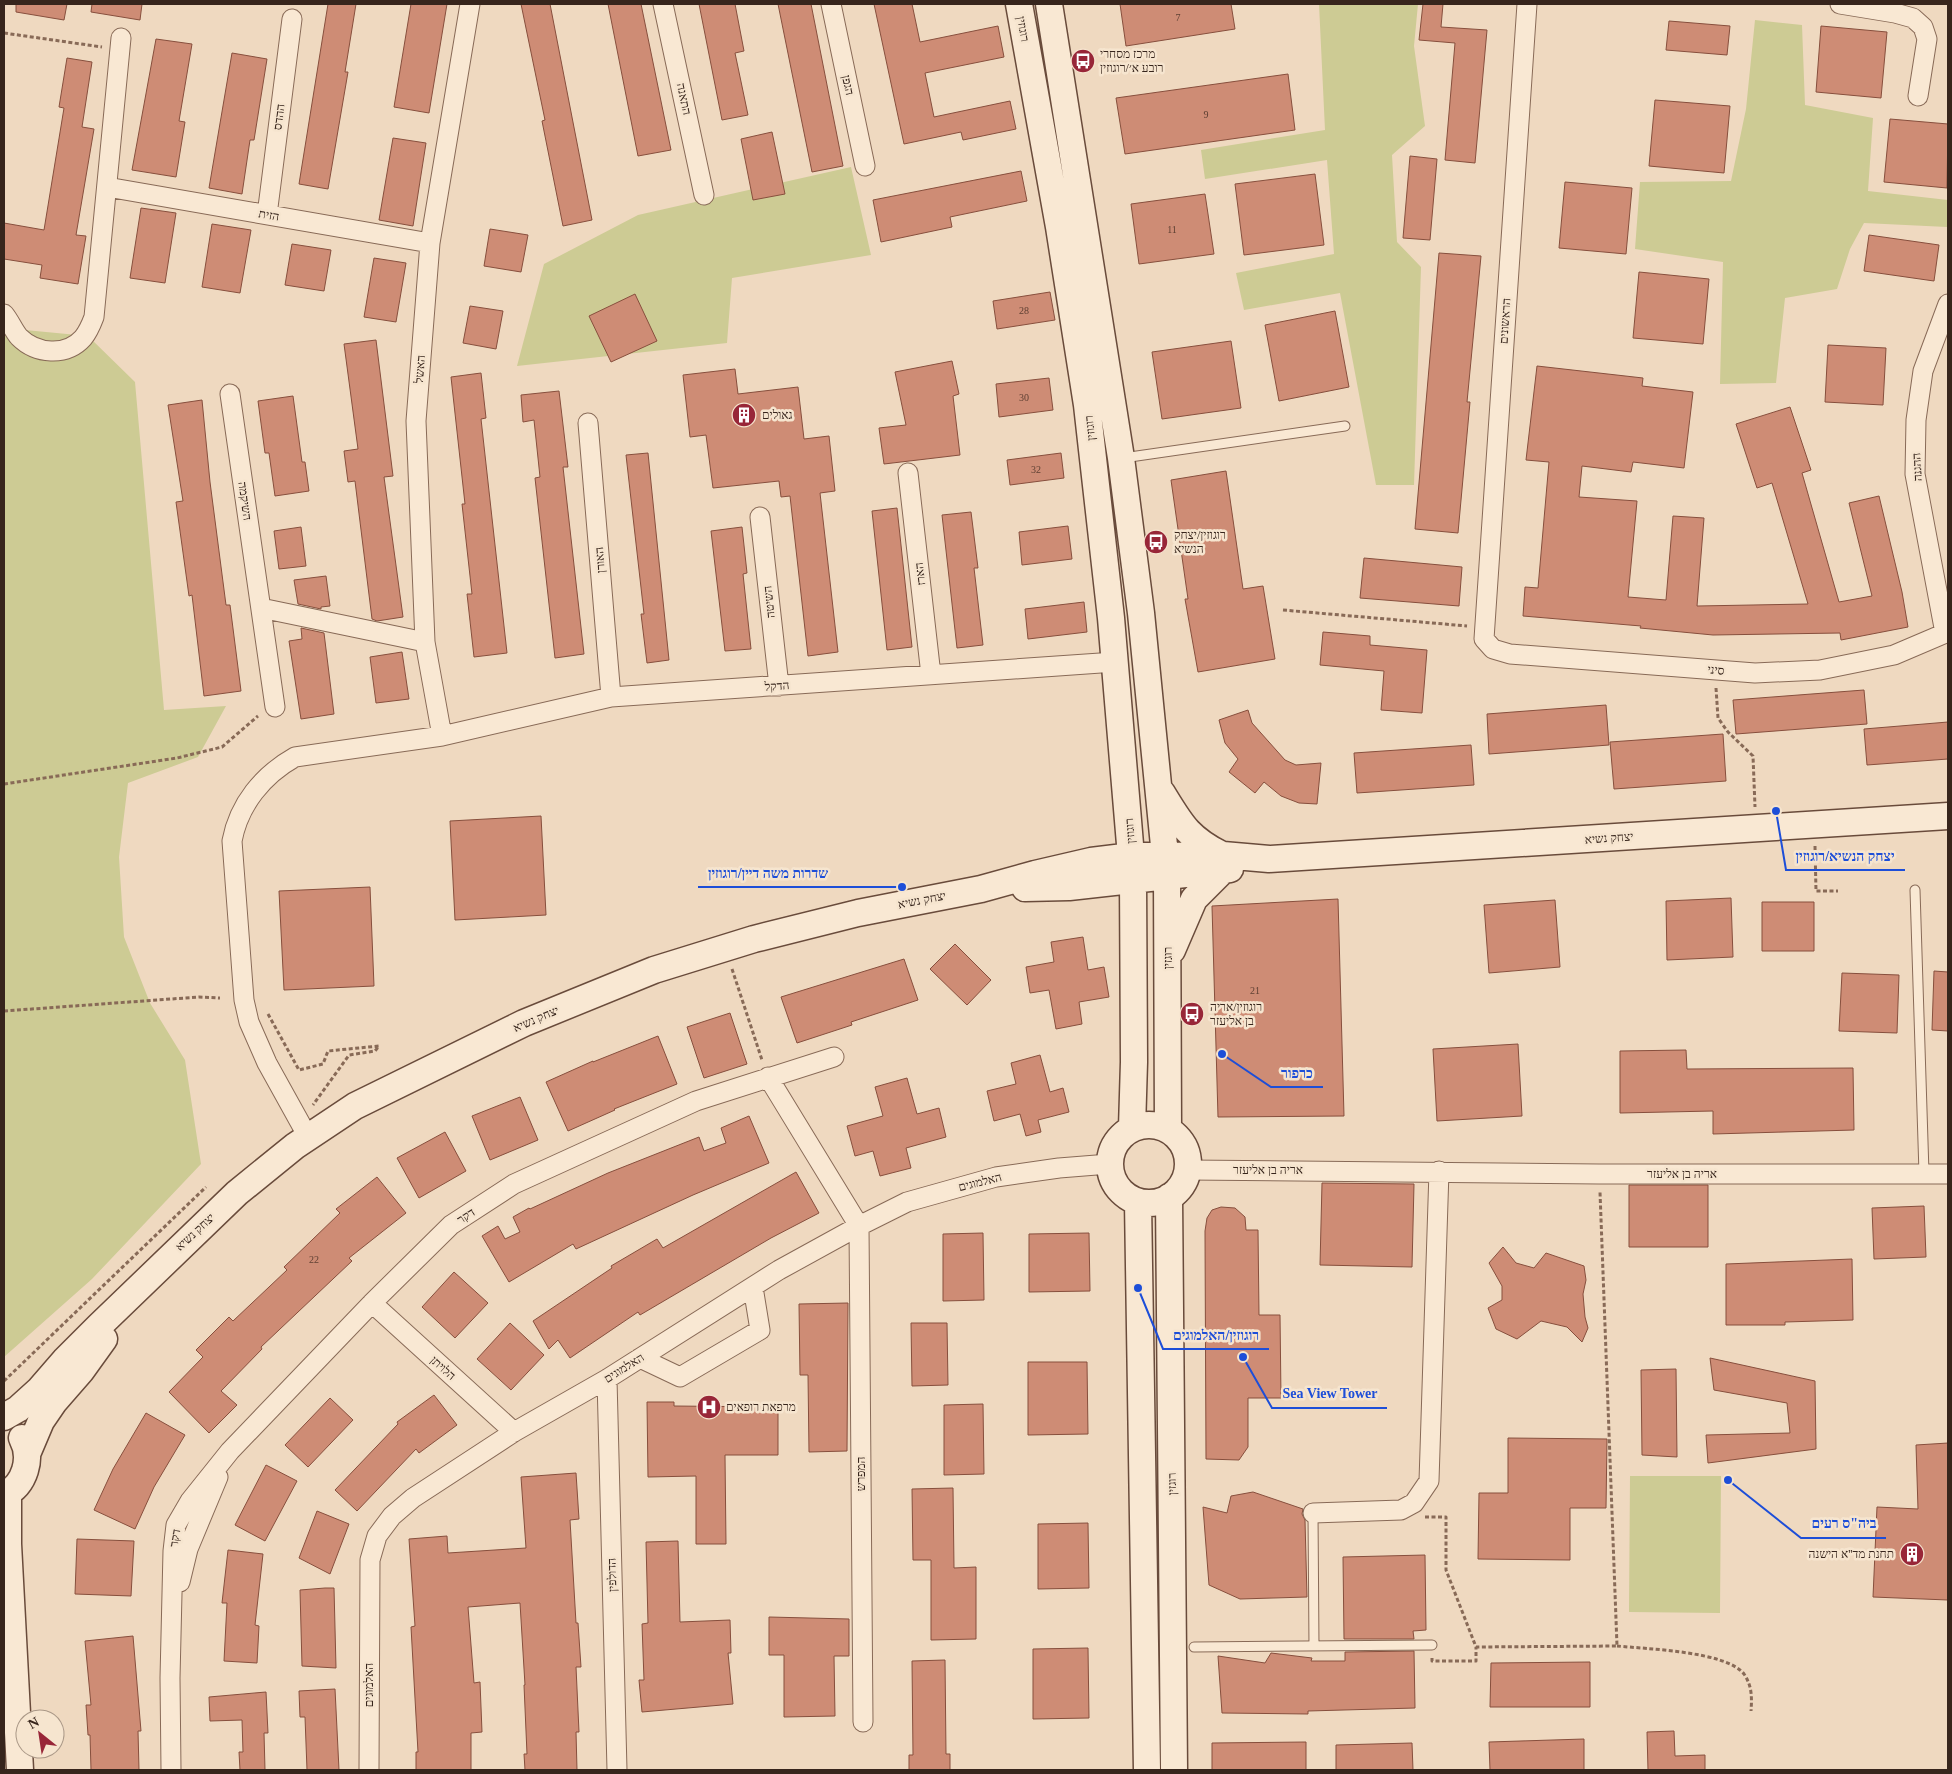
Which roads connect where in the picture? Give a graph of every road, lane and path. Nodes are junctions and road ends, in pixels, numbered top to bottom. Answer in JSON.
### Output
{"nodes":[{"id":1,"x":470,"y":4,"type":"edge"},
{"id":2,"x":663,"y":4,"type":"edge"},
{"id":3,"x":831,"y":4,"type":"edge"},
{"id":4,"x":1019,"y":4,"type":"edge"},
{"id":5,"x":1049,"y":4,"type":"edge"},
{"id":6,"x":1527,"y":4,"type":"edge"},
{"id":7,"x":1840,"y":4,"type":"edge"},
{"id":8,"x":292,"y":19,"type":"dead end"},
{"id":9,"x":4,"y":33,"type":"edge"},
{"id":10,"x":121,"y":44,"type":"joint"},
{"id":11,"x":1918,"y":96,"type":"dead end"},
{"id":12,"x":864,"y":166,"type":"dead end"},
{"id":13,"x":107,"y":188,"type":"junction"},
{"id":14,"x":704,"y":195,"type":"dead end"},
{"id":15,"x":267,"y":215,"type":"junction"},
{"id":16,"x":430,"y":243,"type":"junction"},
{"id":17,"x":1948,"y":304,"type":"edge"},
{"id":18,"x":4,"y":314,"type":"edge"},
{"id":19,"x":230,"y":394,"type":"dead end"},
{"id":20,"x":588,"y":423,"type":"dead end"},
{"id":21,"x":1345,"y":426,"type":"dead end"},
{"id":22,"x":1121,"y":458,"type":"junction"},
{"id":23,"x":908,"y":473,"type":"dead end"},
{"id":24,"x":760,"y":517,"type":"dead end"},
{"id":25,"x":260,"y":608,"type":"junction"},
{"id":26,"x":1283,"y":610,"type":"dead end"},
{"id":27,"x":1947,"y":632,"type":"edge"},
{"id":28,"x":1484,"y":633,"type":"junction"},
{"id":29,"x":425,"y":642,"type":"junction"},
{"id":30,"x":1115,"y":662,"type":"junction"},
{"id":31,"x":1715,"y":670,"type":"junction"},
{"id":32,"x":931,"y":675,"type":"junction"},
{"id":33,"x":779,"y":686,"type":"junction"},
{"id":34,"x":612,"y":697,"type":"junction"},
{"id":35,"x":275,"y":707,"type":"joint"},
{"id":36,"x":442,"y":736,"type":"junction"},
{"id":37,"x":4,"y":784,"type":"edge"},
{"id":38,"x":1160,"y":788,"type":"junction"},
{"id":39,"x":1948,"y":816,"type":"edge"},
{"id":40,"x":1756,"y":828,"type":"junction"},
{"id":41,"x":1222,"y":863,"type":"junction"},
{"id":42,"x":1816,"y":864,"type":"dead end"},
{"id":43,"x":1166,"y":866,"type":"junction"},
{"id":44,"x":1132,"y":868,"type":"junction"},
{"id":45,"x":1915,"y":890,"type":"dead end"},
{"id":46,"x":1838,"y":891,"type":"dead end"},
{"id":47,"x":725,"y":948,"type":"junction"},
{"id":48,"x":1168,"y":960,"type":"junction"},
{"id":49,"x":220,"y":998,"type":"dead end"},
{"id":50,"x":265,"y":1009,"type":"dead end"},
{"id":51,"x":4,"y":1011,"type":"edge"},
{"id":52,"x":834,"y":1057,"type":"dead end"},
{"id":53,"x":768,"y":1077,"type":"junction"},
{"id":54,"x":1132,"y":1128,"type":"junction"},
{"id":55,"x":1168,"y":1129,"type":"junction"},
{"id":56,"x":304,"y":1130,"type":"junction"},
{"id":57,"x":1109,"y":1164,"type":"junction"},
{"id":58,"x":1188,"y":1170,"type":"junction"},
{"id":59,"x":1439,"y":1171,"type":"junction"},
{"id":60,"x":1924,"y":1173,"type":"junction"},
{"id":61,"x":1599,"y":1174,"type":"junction"},
{"id":62,"x":1948,"y":1174,"type":"edge"},
{"id":63,"x":206,"y":1187,"type":"dead end"},
{"id":64,"x":1169,"y":1197,"type":"junction"},
{"id":65,"x":1138,"y":1202,"type":"junction"},
{"id":66,"x":859,"y":1226,"type":"junction"},
{"id":67,"x":152,"y":1273,"type":"junction"},
{"id":68,"x":753,"y":1286,"type":"junction"},
{"id":69,"x":372,"y":1303,"type":"junction"},
{"id":70,"x":640,"y":1358,"type":"junction"},
{"id":71,"x":607,"y":1379,"type":"junction"},
{"id":72,"x":4,"y":1381,"type":"edge"},
{"id":73,"x":4,"y":1419,"type":"edge"},
{"id":74,"x":514,"y":1432,"type":"junction"},
{"id":75,"x":27,"y":1454,"type":"junction"},
{"id":76,"x":6,"y":1494,"type":"edge"},
{"id":77,"x":1414,"y":1502,"type":"junction"},
{"id":78,"x":1313,"y":1513,"type":"joint"},
{"id":79,"x":1432,"y":1645,"type":"dead end"},
{"id":80,"x":1314,"y":1646,"type":"junction"},
{"id":81,"x":1476,"y":1646,"type":"junction"},
{"id":82,"x":1617,"y":1646,"type":"junction"},
{"id":83,"x":1194,"y":1647,"type":"dead end"},
{"id":84,"x":1446,"y":1661,"type":"dead end"},
{"id":85,"x":1751,"y":1711,"type":"dead end"},
{"id":86,"x":863,"y":1722,"type":"dead end"},
{"id":87,"x":20,"y":1770,"type":"edge"},
{"id":88,"x":171,"y":1770,"type":"edge"},
{"id":89,"x":369,"y":1770,"type":"edge"},
{"id":90,"x":617,"y":1770,"type":"edge"},
{"id":91,"x":1147,"y":1770,"type":"edge"},
{"id":92,"x":1174,"y":1770,"type":"edge"}],
"edges":[{"from":1,"to":16,"type":"street","name":"האשל"},
{"from":2,"to":14,"type":"street","name":"התאנה"},
{"from":3,"to":12,"type":"street","name":"הגפן"},
{"from":4,"to":30,"type":"street","name":"רוגוזין"},
{"from":5,"to":22,"type":"street","name":"רוגוזין"},
{"from":6,"to":28,"type":"street","name":"הראשונים"},
{"from":7,"to":11,"type":"street"},
{"from":8,"to":15,"type":"street","name":"ההדס"},
{"from":9,"to":10,"type":"path"},
{"from":10,"to":13,"type":"street"},
{"from":13,"to":15,"type":"street","name":"הזית"},
{"from":13,"to":18,"type":"street"},
{"from":15,"to":16,"type":"street","name":"הזית"},
{"from":16,"to":29,"type":"street","name":"האשל"},
{"from":17,"to":27,"type":"street","name":"ההגנה"},
{"from":19,"to":25,"type":"street","name":"השיקמה"},
{"from":20,"to":34,"type":"street","name":"האורן"},
{"from":21,"to":22,"type":"lane"},
{"from":22,"to":38,"type":"street","name":"רוגוזין"},
{"from":23,"to":32,"type":"street","name":"הארז"},
{"from":24,"to":33,"type":"street","name":"השיטה"},
{"from":25,"to":29,"type":"street"},
{"from":25,"to":35,"type":"street","name":"השיקמה"},
{"from":26,"to":28,"type":"path"},
{"from":27,"to":31,"type":"street","name":"סיני"},
{"from":28,"to":31,"type":"street","name":"סיני"},
{"from":29,"to":36,"type":"street","name":"האשל"},
{"from":30,"to":32,"type":"street","name":"הדקל"},
{"from":30,"to":44,"type":"street","name":"רוגוזין"},
{"from":31,"to":40,"type":"path"},
{"from":32,"to":33,"type":"street","name":"הדקל"},
{"from":33,"to":34,"type":"street","name":"הדקל"},
{"from":34,"to":36,"type":"street","name":"הדקל"},
{"from":35,"to":37,"type":"path"},
{"from":36,"to":56,"type":"street","name":"הדקל"},
{"from":38,"to":41,"type":"street"},
{"from":38,"to":43,"type":"street","name":"רוגזין"},
{"from":39,"to":40,"type":"street","name":"יצחק נשיא"},
{"from":40,"to":41,"type":"street","name":"יצחק נשיא"},
{"from":41,"to":43,"type":"street","name":"יצחק נשיא"},
{"from":41,"to":48,"type":"street"},
{"from":42,"to":46,"type":"path"},
{"from":43,"to":44,"type":"street","name":"יצחק נשיא"},
{"from":43,"to":48,"type":"street","name":"רוגזין"},
{"from":44,"to":47,"type":"street","name":"יצחק נשיא"},
{"from":44,"to":54,"type":"street"},
{"from":45,"to":60,"type":"lane"},
{"from":47,"to":53,"type":"path"},
{"from":47,"to":56,"type":"street","name":"יצחק נשיא"},
{"from":48,"to":55,"type":"street","name":"רוגזין"},
{"from":49,"to":51,"type":"path"},
{"from":50,"to":56,"type":"path"},
{"from":52,"to":53,"type":"street","name":"דקר"},
{"from":53,"to":66,"type":"street"},
{"from":53,"to":69,"type":"street","name":"דקר"},
{"from":54,"to":55,"type":"street"},
{"from":54,"to":57,"type":"street"},
{"from":55,"to":58,"type":"street"},
{"from":56,"to":67,"type":"street","name":"יצחק נשיא"},
{"from":57,"to":65,"type":"street"},
{"from":57,"to":66,"type":"street","name":"האלמוגים"},
{"from":58,"to":59,"type":"street","name":"אריה בן אליעזר"},
{"from":58,"to":64,"type":"street"},
{"from":59,"to":61,"type":"street","name":"אריה בן אליעזר"},
{"from":59,"to":77,"type":"street"},
{"from":60,"to":61,"type":"street","name":"אריה בן אליעזר"},
{"from":60,"to":62,"type":"street","name":"אריה בן אליעזר"},
{"from":61,"to":82,"type":"path"},
{"from":63,"to":72,"type":"path"},
{"from":64,"to":65,"type":"street"},
{"from":64,"to":92,"type":"street","name":"רוגזין"},
{"from":65,"to":91,"type":"street"},
{"from":66,"to":68,"type":"street","name":"האלמוגים"},
{"from":66,"to":86,"type":"street","name":"המפרש"},
{"from":67,"to":73,"type":"street","name":"יצחק נשיא"},
{"from":67,"to":75,"type":"street","name":"יצחק נשיא"},
{"from":68,"to":70,"type":"street","name":"האלמוגים"},
{"from":68,"to":70,"type":"street"},
{"from":69,"to":74,"type":"street","name":"הלויתן"},
{"from":69,"to":88,"type":"street","name":"דקר"},
{"from":70,"to":71,"type":"street","name":"האלמוגים"},
{"from":71,"to":74,"type":"street","name":"האלמוגים"},
{"from":71,"to":90,"type":"street","name":"הדולפין"},
{"from":73,"to":75,"type":"street"},
{"from":74,"to":89,"type":"street","name":"האלמוגים"},
{"from":75,"to":76,"type":"street","name":"יצחק נשיא"},
{"from":76,"to":87,"type":"street"},
{"from":77,"to":78,"type":"street"},
{"from":77,"to":81,"type":"path"},
{"from":78,"to":80,"type":"lane"},
{"from":79,"to":80,"type":"lane"},
{"from":80,"to":83,"type":"lane"},
{"from":81,"to":82,"type":"path"},
{"from":81,"to":84,"type":"path"},
{"from":82,"to":85,"type":"path"}]}
